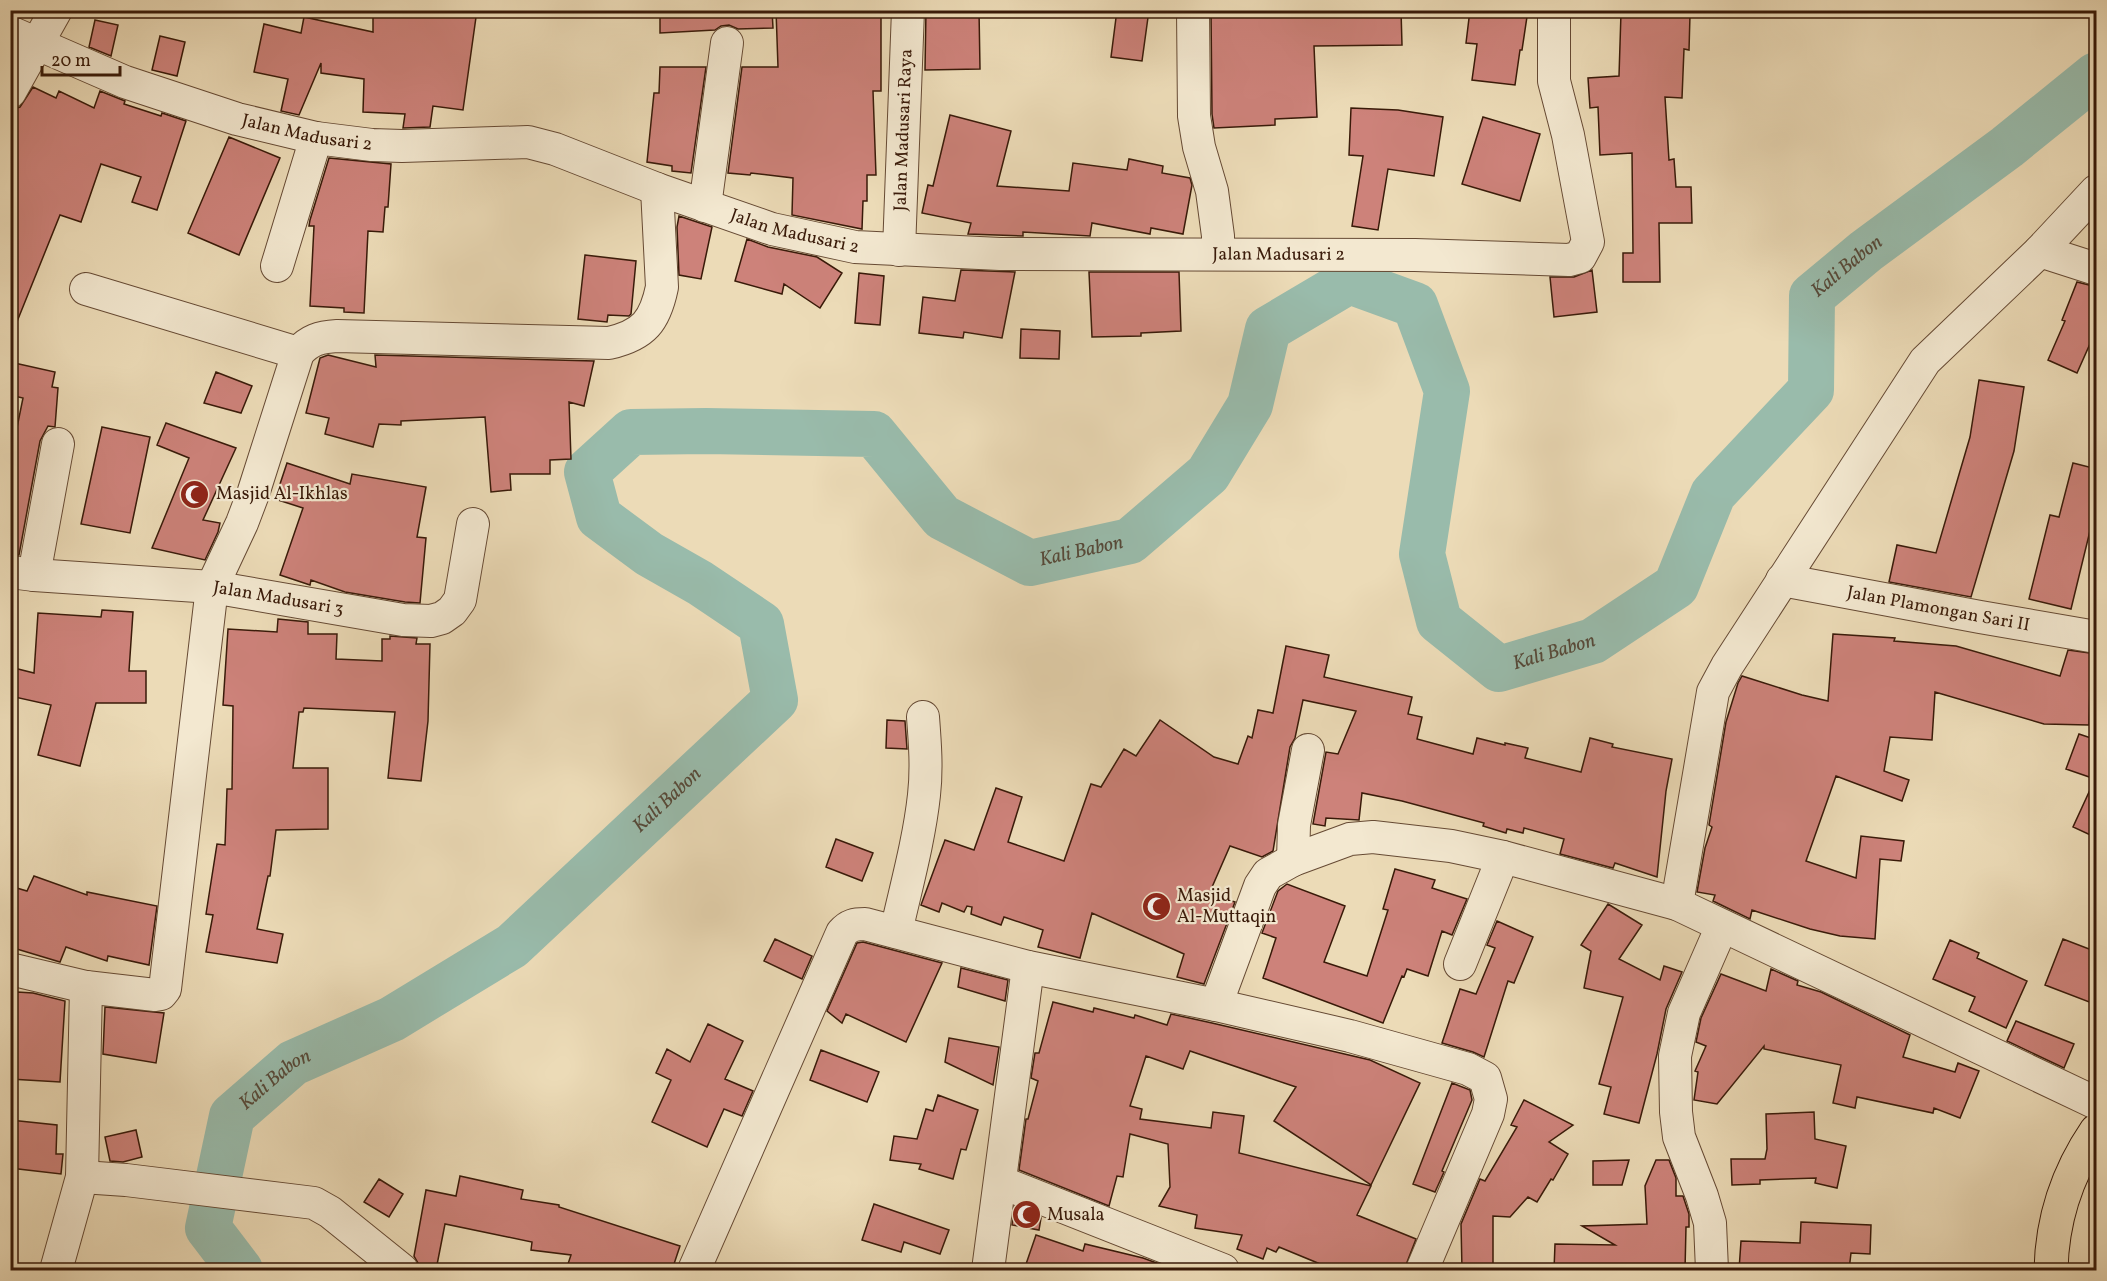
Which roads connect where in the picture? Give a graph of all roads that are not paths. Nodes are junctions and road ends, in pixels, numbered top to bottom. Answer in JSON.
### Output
{"nodes":[{"id":1,"x":56,"y":10,"type":"edge"},
{"id":2,"x":908,"y":10,"type":"edge"},
{"id":3,"x":1193,"y":10,"type":"edge"},
{"id":4,"x":1554,"y":10,"type":"edge"},
{"id":5,"x":21,"y":36,"type":"edge"},
{"id":6,"x":727,"y":43,"type":"dead end"},
{"id":7,"x":10,"y":92,"type":"edge"},
{"id":8,"x":316,"y":138,"type":"junction"},
{"id":9,"x":657,"y":189,"type":"junction"},
{"id":10,"x":2097,"y":191,"type":"edge"},
{"id":11,"x":705,"y":206,"type":"junction"},
{"id":12,"x":899,"y":250,"type":"junction"},
{"id":13,"x":2040,"y":251,"type":"junction"},
{"id":14,"x":1218,"y":254,"type":"junction"},
{"id":15,"x":277,"y":266,"type":"dead end"},
{"id":16,"x":2097,"y":269,"type":"edge"},
{"id":17,"x":86,"y":289,"type":"dead end"},
{"id":18,"x":297,"y":353,"type":"junction"},
{"id":19,"x":58,"y":444,"type":"dead end"},
{"id":20,"x":473,"y":524,"type":"dead end"},
{"id":21,"x":22,"y":573,"type":"edge"},
{"id":22,"x":1782,"y":580,"type":"junction"},
{"id":23,"x":212,"y":587,"type":"junction"},
{"id":24,"x":2097,"y":637,"type":"edge"},
{"id":25,"x":923,"y":717,"type":"dead end"},
{"id":26,"x":1308,"y":750,"type":"dead end"},
{"id":27,"x":1503,"y":856,"type":"junction"},
{"id":28,"x":1293,"y":860,"type":"junction"},
{"id":29,"x":1677,"y":904,"type":"junction"},
{"id":30,"x":1722,"y":926,"type":"junction"},
{"id":31,"x":896,"y":932,"type":"junction"},
{"id":32,"x":1460,"y":964,"type":"dead end"},
{"id":33,"x":1028,"y":967,"type":"junction"},
{"id":34,"x":10,"y":969,"type":"edge"},
{"id":35,"x":86,"y":987,"type":"junction"},
{"id":36,"x":1216,"y":1005,"type":"junction"},
{"id":37,"x":2097,"y":1103,"type":"edge"},
{"id":38,"x":2097,"y":1131,"type":"edge"},
{"id":39,"x":82,"y":1177,"type":"junction"},
{"id":40,"x":1000,"y":1182,"type":"junction"},
{"id":41,"x":56,"y":1270,"type":"edge"},
{"id":42,"x":402,"y":1270,"type":"edge"},
{"id":43,"x":694,"y":1270,"type":"edge"},
{"id":44,"x":988,"y":1270,"type":"edge"},
{"id":45,"x":1223,"y":1270,"type":"edge"},
{"id":46,"x":1422,"y":1270,"type":"edge"},
{"id":47,"x":1712,"y":1270,"type":"edge"},
{"id":48,"x":2050,"y":1270,"type":"edge"}],
"edges":[{"from":1,"to":5,"type":"street"},
{"from":2,"to":12,"type":"street","name":"Jalan Madusari Raya"},
{"from":3,"to":14,"type":"street"},
{"from":4,"to":14,"type":"street","name":"Jalan Madusari 2"},
{"from":5,"to":7,"type":"street"},
{"from":5,"to":8,"type":"street","name":"Jalan Madusari 2"},
{"from":6,"to":11,"type":"street"},
{"from":8,"to":9,"type":"street","name":"Jalan Madusari 2"},
{"from":8,"to":15,"type":"street"},
{"from":9,"to":11,"type":"street","name":"Jalan Madusari 2"},
{"from":9,"to":18,"type":"street"},
{"from":10,"to":13,"type":"street"},
{"from":11,"to":12,"type":"street","name":"Jalan Madusari 2"},
{"from":12,"to":14,"type":"street","name":"Jalan Madusari 2"},
{"from":13,"to":16,"type":"street"},
{"from":13,"to":22,"type":"street"},
{"from":17,"to":18,"type":"street"},
{"from":18,"to":23,"type":"street"},
{"from":19,"to":21,"type":"street"},
{"from":20,"to":23,"type":"street","name":"Jalan Madusari 3"},
{"from":21,"to":23,"type":"street","name":"Jalan Madusari 3"},
{"from":22,"to":24,"type":"street","name":"Jalan Plamongan Sari II"},
{"from":22,"to":29,"type":"street"},
{"from":23,"to":35,"type":"street"},
{"from":25,"to":31,"type":"street"},
{"from":26,"to":28,"type":"street"},
{"from":27,"to":28,"type":"street"},
{"from":27,"to":29,"type":"street"},
{"from":27,"to":32,"type":"street"},
{"from":28,"to":36,"type":"street"},
{"from":29,"to":30,"type":"street"},
{"from":30,"to":37,"type":"street"},
{"from":30,"to":47,"type":"street"},
{"from":31,"to":33,"type":"street"},
{"from":31,"to":43,"type":"street"},
{"from":33,"to":36,"type":"street"},
{"from":33,"to":40,"type":"street"},
{"from":34,"to":35,"type":"street"},
{"from":35,"to":39,"type":"street"},
{"from":36,"to":46,"type":"street"},
{"from":38,"to":48,"type":"main road"},
{"from":39,"to":41,"type":"street"},
{"from":39,"to":42,"type":"street"},
{"from":40,"to":44,"type":"street"},
{"from":40,"to":45,"type":"street"}]}
